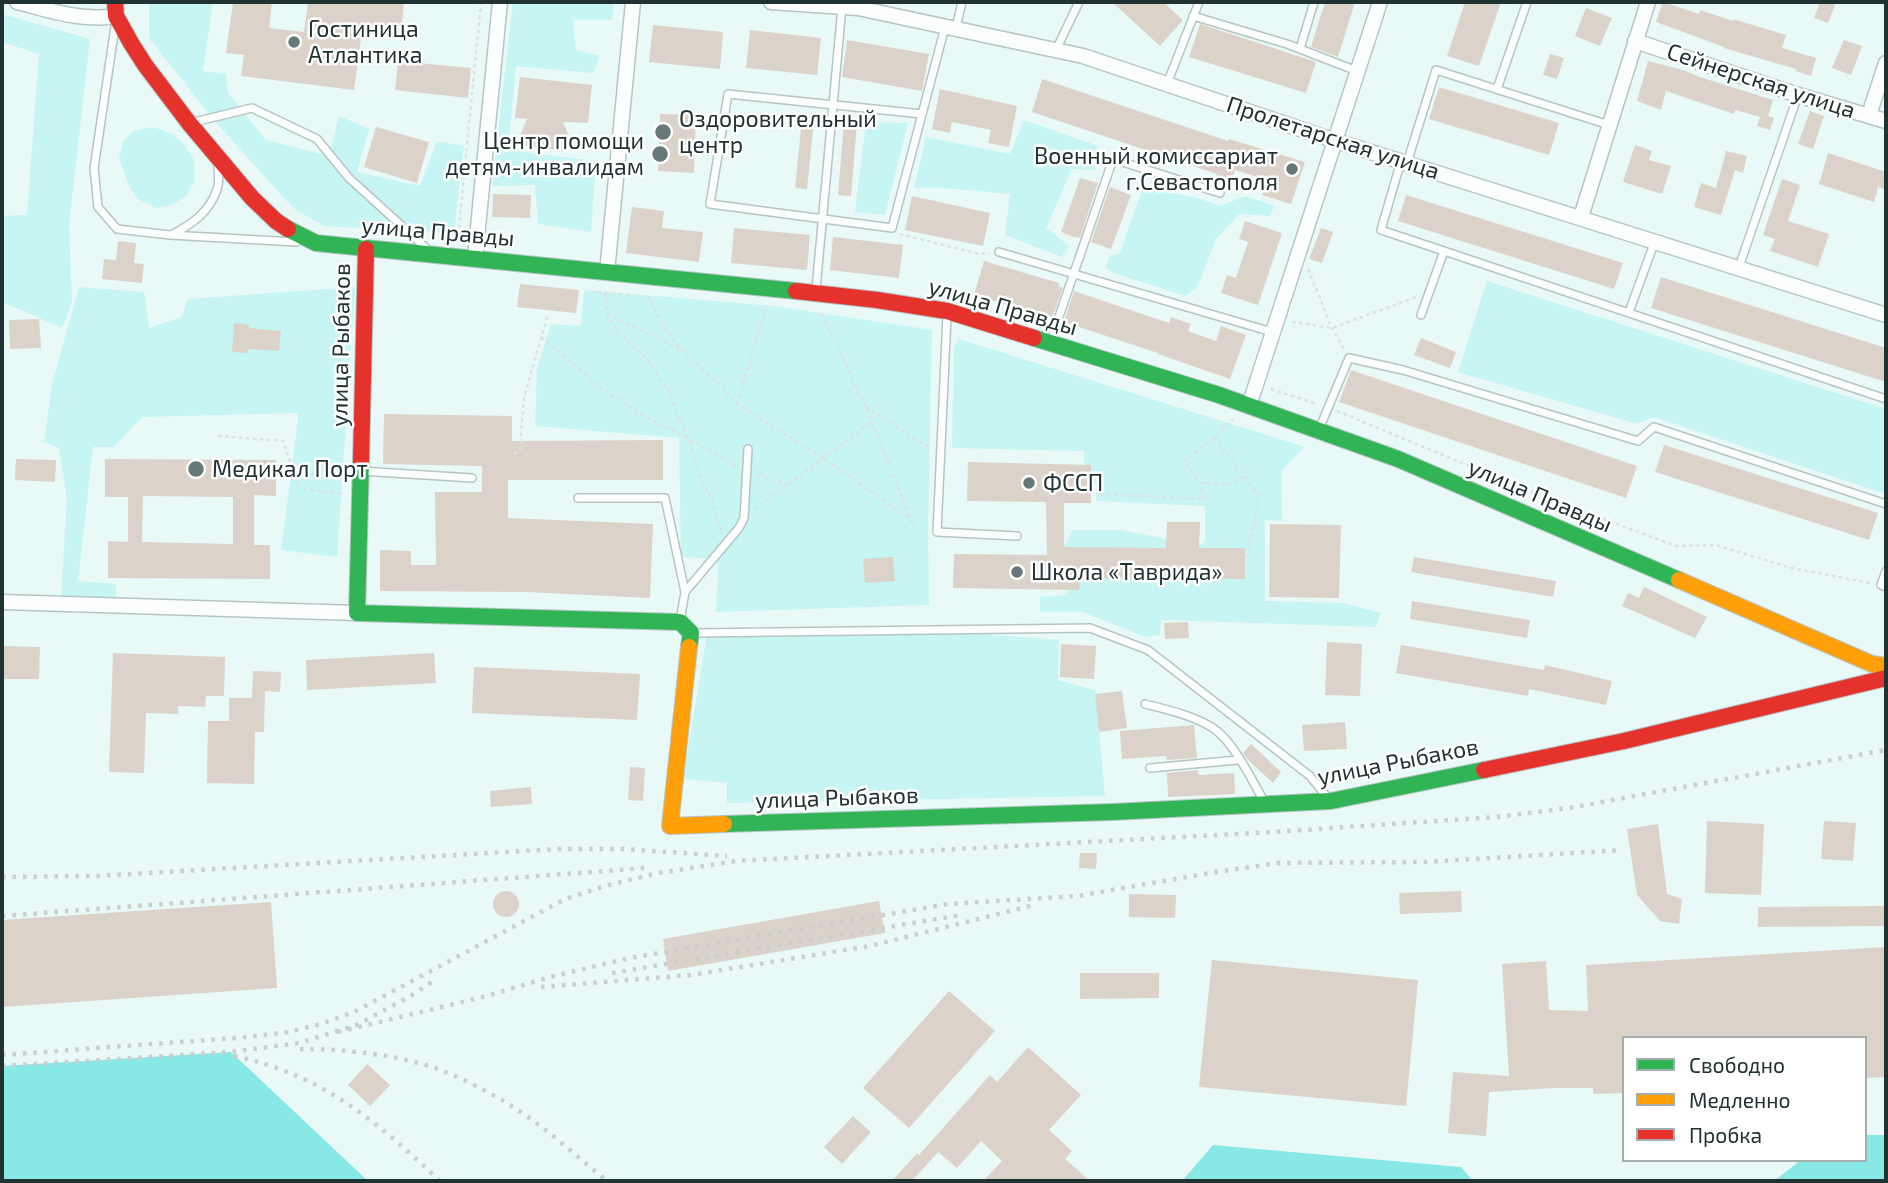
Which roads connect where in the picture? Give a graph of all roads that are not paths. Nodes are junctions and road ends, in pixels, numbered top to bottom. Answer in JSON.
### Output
{"nodes":[{"id":1,"x":16,"y":2,"type":"edge"},
{"id":2,"x":500,"y":2,"type":"edge"},
{"id":3,"x":633,"y":2,"type":"edge"},
{"id":4,"x":771,"y":2,"type":"edge"},
{"id":5,"x":962,"y":2,"type":"edge"},
{"id":6,"x":1079,"y":2,"type":"edge"},
{"id":7,"x":1199,"y":2,"type":"edge"},
{"id":8,"x":1314,"y":2,"type":"edge"},
{"id":9,"x":1380,"y":2,"type":"edge"},
{"id":10,"x":1527,"y":2,"type":"edge"},
{"id":11,"x":1648,"y":2,"type":"edge"},
{"id":12,"x":842,"y":7,"type":"junction"},
{"id":13,"x":116,"y":9,"type":"edge"},
{"id":14,"x":1193,"y":16,"type":"junction"},
{"id":15,"x":950,"y":28,"type":"junction"},
{"id":16,"x":1635,"y":41,"type":"junction"},
{"id":17,"x":1300,"y":49,"type":"junction"},
{"id":18,"x":1056,"y":50,"type":"junction"},
{"id":19,"x":1886,"y":63,"type":"edge"},
{"id":20,"x":1358,"y":71,"type":"junction"},
{"id":21,"x":1167,"y":84,"type":"junction"},
{"id":22,"x":1497,"y":89,"type":"junction"},
{"id":23,"x":1798,"y":95,"type":"junction"},
{"id":24,"x":833,"y":105,"type":"junction"},
{"id":25,"x":922,"y":114,"type":"junction"},
{"id":26,"x":1869,"y":115,"type":"junction"},
{"id":27,"x":1886,"y":121,"type":"edge"},
{"id":28,"x":189,"y":123,"type":"junction"},
{"id":29,"x":1609,"y":125,"type":"junction"},
{"id":30,"x":1336,"y":141,"type":"junction"},
{"id":31,"x":218,"y":157,"type":"junction"},
{"id":32,"x":1404,"y":162,"type":"junction"},
{"id":33,"x":1220,"y":193,"type":"dead end"},
{"id":34,"x":1581,"y":217,"type":"junction"},
{"id":35,"x":822,"y":219,"type":"junction"},
{"id":36,"x":170,"y":235,"type":"junction"},
{"id":37,"x":1655,"y":241,"type":"junction"},
{"id":38,"x":316,"y":243,"type":"junction"},
{"id":39,"x":366,"y":249,"type":"junction"},
{"id":40,"x":440,"y":249,"type":"junction"},
{"id":41,"x":1444,"y":251,"type":"junction"},
{"id":42,"x":999,"y":252,"type":"road end"},
{"id":43,"x":475,"y":258,"type":"junction"},
{"id":44,"x":1738,"y":267,"type":"junction"},
{"id":45,"x":607,"y":272,"type":"junction"},
{"id":46,"x":1073,"y":274,"type":"junction"},
{"id":47,"x":815,"y":293,"type":"junction"},
{"id":48,"x":947,"y":312,"type":"junction"},
{"id":49,"x":1629,"y":312,"type":"junction"},
{"id":50,"x":1886,"y":314,"type":"edge"},
{"id":51,"x":1422,"y":315,"type":"dead end"},
{"id":52,"x":1275,"y":326,"type":"junction"},
{"id":53,"x":1050,"y":343,"type":"junction"},
{"id":54,"x":1886,"y":399,"type":"edge"},
{"id":55,"x":1249,"y":406,"type":"junction"},
{"id":56,"x":1319,"y":431,"type":"junction"},
{"id":57,"x":748,"y":449,"type":"dead end"},
{"id":58,"x":361,"y":471,"type":"junction"},
{"id":59,"x":472,"y":478,"type":"dead end"},
{"id":60,"x":578,"y":498,"type":"dead end"},
{"id":61,"x":1886,"y":504,"type":"edge"},
{"id":62,"x":1017,"y":536,"type":"dead end"},
{"id":63,"x":1886,"y":570,"type":"edge"},
{"id":64,"x":1886,"y":587,"type":"edge"},
{"id":65,"x":685,"y":592,"type":"junction"},
{"id":66,"x":2,"y":601,"type":"edge"},
{"id":67,"x":357,"y":612,"type":"junction"},
{"id":68,"x":685,"y":628,"type":"junction"},
{"id":69,"x":1886,"y":666,"type":"edge"},
{"id":70,"x":1886,"y":678,"type":"edge"},
{"id":71,"x":1145,"y":704,"type":"dead end"},
{"id":72,"x":1238,"y":760,"type":"junction"},
{"id":73,"x":1150,"y":768,"type":"dead end"},
{"id":74,"x":1331,"y":801,"type":"junction"},
{"id":75,"x":1266,"y":804,"type":"junction"}],
"edges":[{"from":1,"to":13,"type":"street"},
{"from":2,"to":43,"type":"street"},
{"from":3,"to":45,"type":"street"},
{"from":4,"to":12,"type":"street","name":"Пролетарская улица"},
{"from":5,"to":15,"type":"lane"},
{"from":6,"to":18,"type":"lane"},
{"from":7,"to":14,"type":"lane"},
{"from":8,"to":17,"type":"lane"},
{"from":9,"to":20,"type":"street"},
{"from":10,"to":22,"type":"lane"},
{"from":11,"to":16,"type":"street"},
{"from":12,"to":15,"type":"street","name":"Пролетарская улица"},
{"from":12,"to":24,"type":"lane"},
{"from":13,"to":28,"type":"street","name":"улица Правды"},
{"from":13,"to":36,"type":"lane"},
{"from":14,"to":17,"type":"lane"},
{"from":14,"to":21,"type":"lane"},
{"from":15,"to":18,"type":"street","name":"Пролетарская улица"},
{"from":15,"to":25,"type":"lane"},
{"from":16,"to":23,"type":"street","name":"Сейнерская улица"},
{"from":16,"to":29,"type":"street"},
{"from":17,"to":20,"type":"lane"},
{"from":18,"to":21,"type":"street","name":"Пролетарская улица"},
{"from":19,"to":26,"type":"street"},
{"from":20,"to":30,"type":"street"},
{"from":21,"to":30,"type":"street","name":"Пролетарская улица"},
{"from":22,"to":29,"type":"lane"},
{"from":22,"to":32,"type":"lane"},
{"from":23,"to":26,"type":"street","name":"Сейнерская улица"},
{"from":23,"to":44,"type":"lane"},
{"from":24,"to":25,"type":"lane"},
{"from":24,"to":35,"type":"lane"},
{"from":24,"to":35,"type":"lane"},
{"from":25,"to":35,"type":"lane"},
{"from":26,"to":27,"type":"street","name":"Сейнерская улица"},
{"from":28,"to":31,"type":"street","name":"улица Правды"},
{"from":28,"to":40,"type":"lane"},
{"from":29,"to":34,"type":"street"},
{"from":30,"to":32,"type":"street","name":"Пролетарская улица"},
{"from":30,"to":52,"type":"street"},
{"from":31,"to":36,"type":"lane"},
{"from":31,"to":38,"type":"street","name":"улица Правды"},
{"from":32,"to":34,"type":"street","name":"Пролетарская улица"},
{"from":32,"to":41,"type":"lane"},
{"from":33,"to":46,"type":"lane"},
{"from":34,"to":37,"type":"street","name":"Пролетарская улица"},
{"from":35,"to":47,"type":"lane"},
{"from":36,"to":38,"type":"lane"},
{"from":37,"to":44,"type":"street","name":"Пролетарская улица"},
{"from":37,"to":49,"type":"lane"},
{"from":38,"to":39,"type":"street","name":"улица Правды"},
{"from":39,"to":40,"type":"street","name":"улица Правды"},
{"from":39,"to":58,"type":"street","name":"улица Рыбаков"},
{"from":40,"to":43,"type":"street","name":"улица Правды"},
{"from":41,"to":49,"type":"lane"},
{"from":41,"to":51,"type":"lane"},
{"from":42,"to":46,"type":"lane"},
{"from":43,"to":45,"type":"street","name":"улица Правды"},
{"from":44,"to":50,"type":"street","name":"Пролетарская улица"},
{"from":45,"to":47,"type":"street","name":"улица Правды"},
{"from":46,"to":52,"type":"lane"},
{"from":46,"to":53,"type":"lane"},
{"from":47,"to":48,"type":"street","name":"улица Правды"},
{"from":48,"to":53,"type":"street","name":"улица Правды"},
{"from":48,"to":62,"type":"lane"},
{"from":49,"to":54,"type":"lane"},
{"from":52,"to":55,"type":"street"},
{"from":53,"to":55,"type":"street","name":"улица Правды"},
{"from":55,"to":56,"type":"street","name":"улица Правды"},
{"from":56,"to":61,"type":"lane"},
{"from":56,"to":69,"type":"street","name":"улица Правды"},
{"from":57,"to":65,"type":"lane"},
{"from":58,"to":59,"type":"lane"},
{"from":58,"to":67,"type":"street","name":"улица Рыбаков"},
{"from":60,"to":65,"type":"lane"},
{"from":63,"to":64,"type":"lane"},
{"from":65,"to":68,"type":"lane"},
{"from":66,"to":67,"type":"street"},
{"from":67,"to":68,"type":"street"},
{"from":68,"to":74,"type":"lane"},
{"from":68,"to":75,"type":"street","name":"улица Рыбаков"},
{"from":70,"to":74,"type":"street","name":"улица Рыбаков"},
{"from":71,"to":72,"type":"lane"},
{"from":72,"to":73,"type":"lane"},
{"from":72,"to":75,"type":"lane"},
{"from":74,"to":75,"type":"street","name":"улица Рыбаков"}]}
